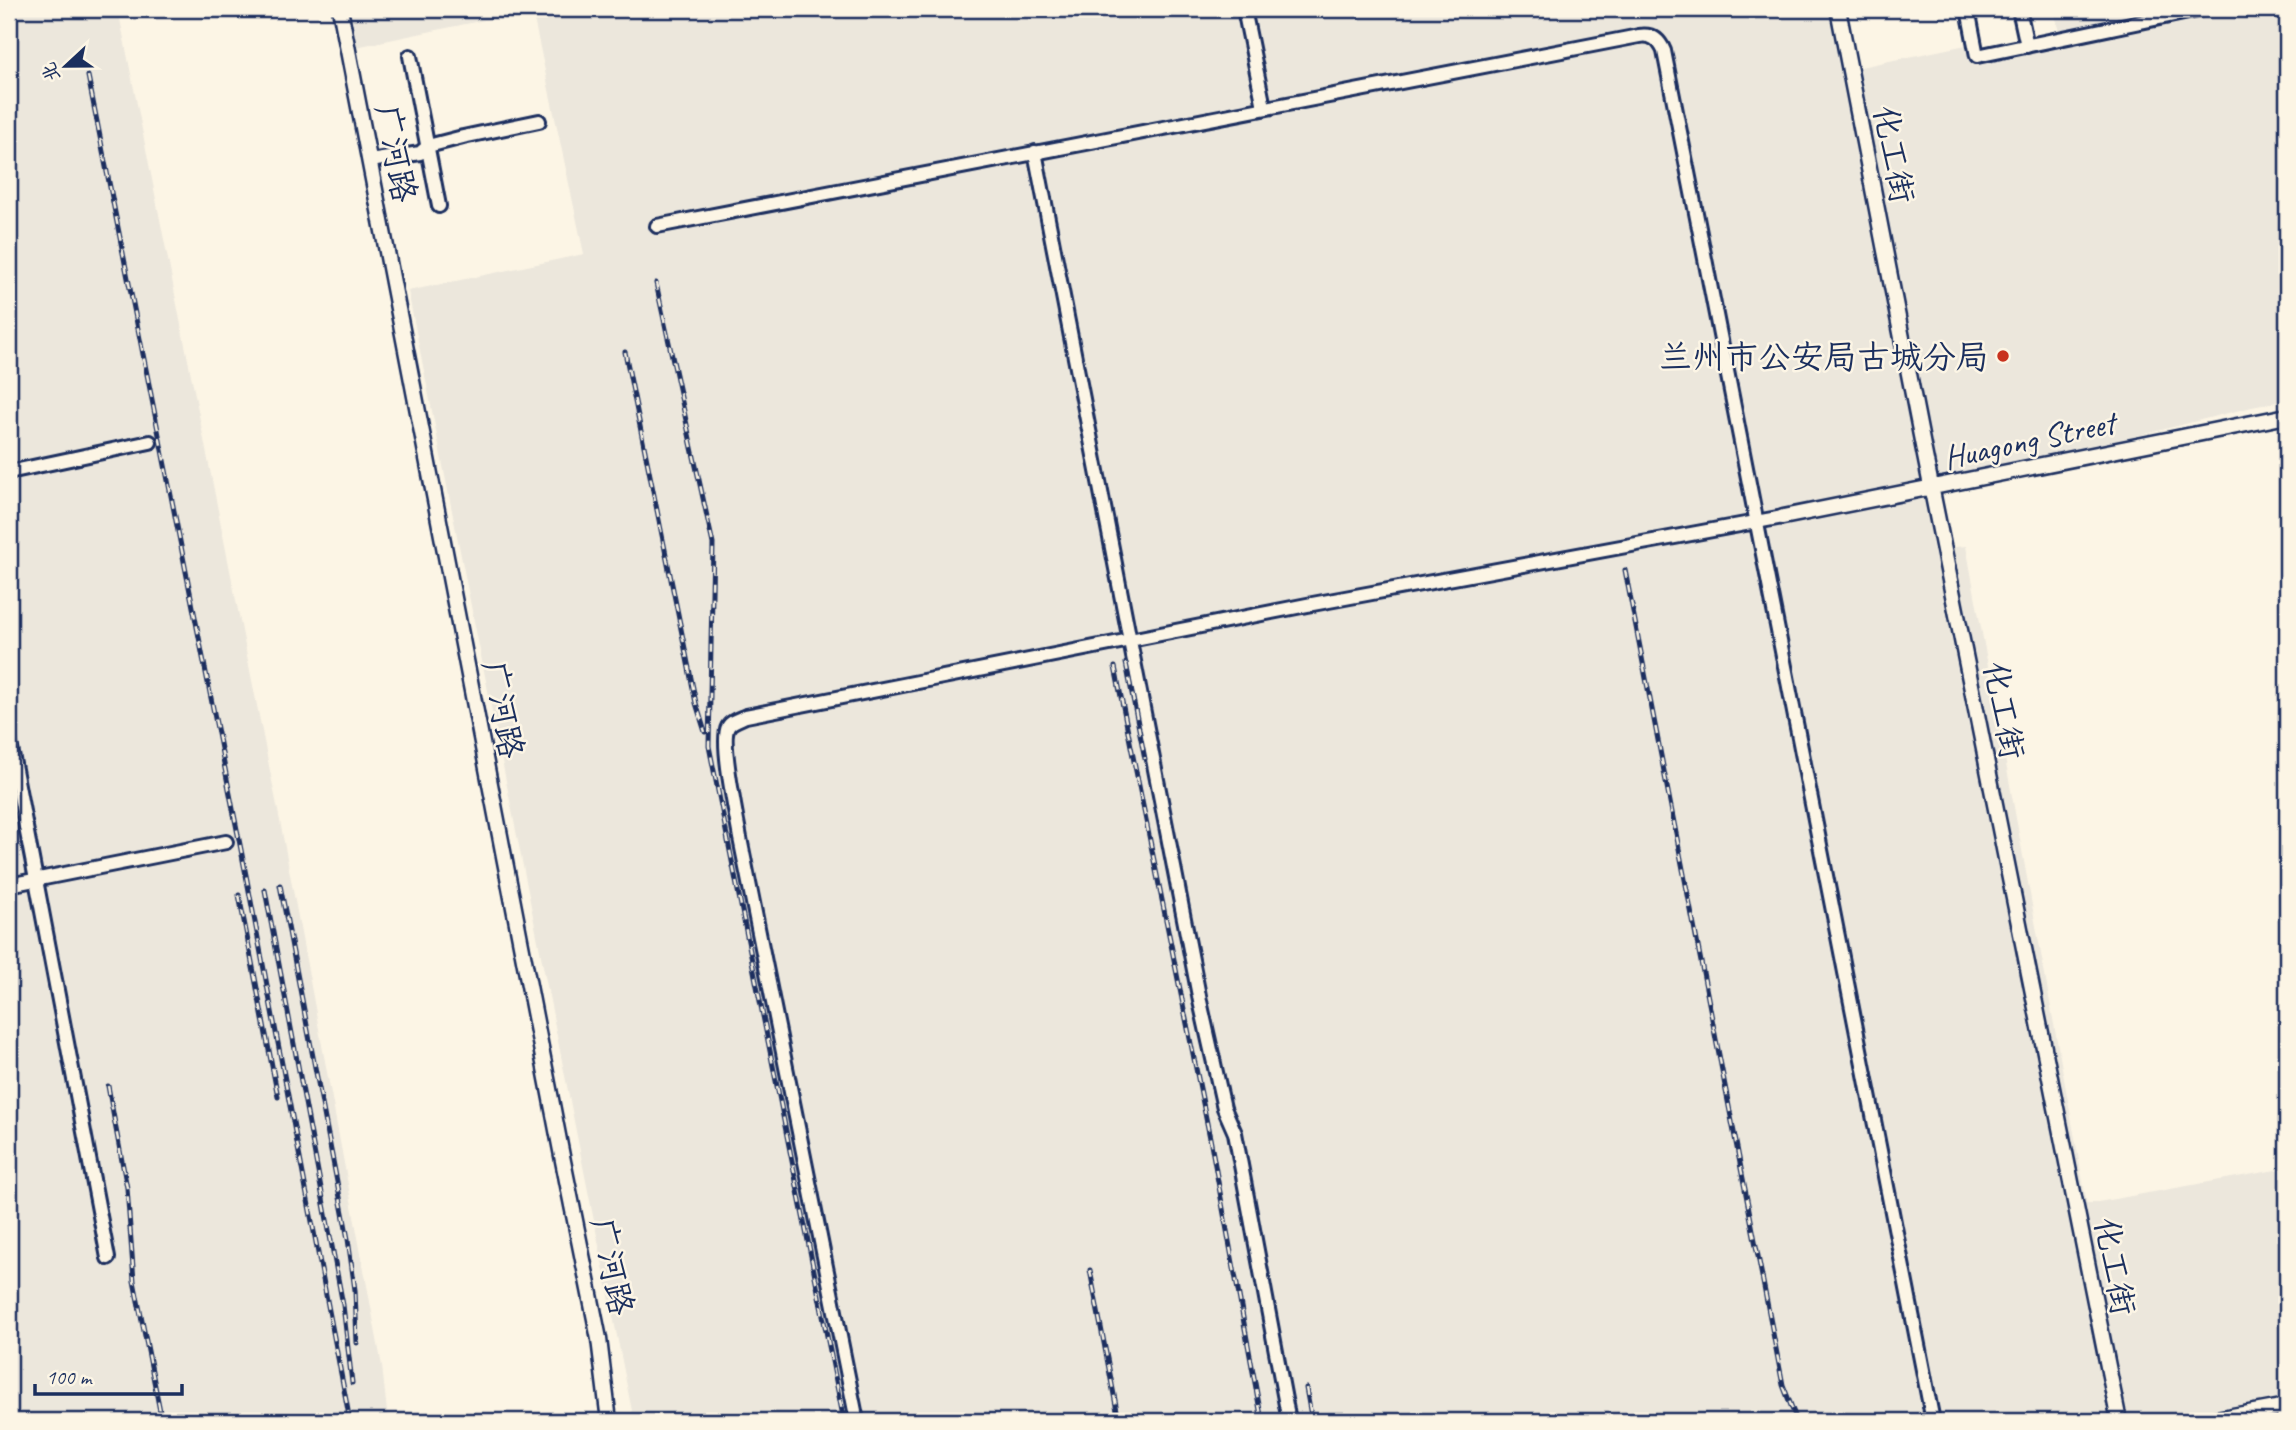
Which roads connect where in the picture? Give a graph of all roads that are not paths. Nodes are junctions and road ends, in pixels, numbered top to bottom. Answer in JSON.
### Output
{"nodes":[{"id":1,"x":340,"y":9,"type":"edge"},
{"id":2,"x":1244,"y":9,"type":"edge"},
{"id":3,"x":1838,"y":9,"type":"edge"},
{"id":4,"x":1968,"y":9,"type":"edge"},
{"id":5,"x":2019,"y":9,"type":"edge"},
{"id":6,"x":2203,"y":9,"type":"edge"},
{"id":7,"x":2027,"y":46,"type":"junction"},
{"id":8,"x":410,"y":56,"type":"dead end"},
{"id":9,"x":1264,"y":107,"type":"junction"},
{"id":10,"x":539,"y":121,"type":"dead end"},
{"id":11,"x":428,"y":146,"type":"junction"},
{"id":12,"x":1035,"y":152,"type":"junction"},
{"id":13,"x":370,"y":161,"type":"junction"},
{"id":14,"x":439,"y":206,"type":"dead end"},
{"id":15,"x":657,"y":226,"type":"dead end"},
{"id":16,"x":2287,"y":416,"type":"edge"},
{"id":17,"x":150,"y":442,"type":"dead end"},
{"id":18,"x":9,"y":472,"type":"edge"},
{"id":19,"x":1932,"y":488,"type":"junction"},
{"id":20,"x":1783,"y":517,"type":"joint"},
{"id":21,"x":1756,"y":522,"type":"junction"},
{"id":22,"x":1131,"y":639,"type":"junction"},
{"id":23,"x":9,"y":738,"type":"edge"},
{"id":24,"x":226,"y":842,"type":"dead end"},
{"id":25,"x":36,"y":880,"type":"junction"},
{"id":26,"x":9,"y":885,"type":"edge"},
{"id":27,"x":108,"y":1258,"type":"dead end"},
{"id":28,"x":2287,"y":1406,"type":"edge"},
{"id":29,"x":609,"y":1421,"type":"edge"},
{"id":30,"x":857,"y":1421,"type":"edge"},
{"id":31,"x":1289,"y":1421,"type":"edge"},
{"id":32,"x":1933,"y":1421,"type":"edge"},
{"id":33,"x":2119,"y":1421,"type":"edge"},
{"id":34,"x":2204,"y":1421,"type":"edge"}],
"edges":[{"from":1,"to":13,"type":"street","name":"广河路"},
{"from":2,"to":9,"type":"street"},
{"from":3,"to":19,"type":"street","name":"化工街"},
{"from":4,"to":7,"type":"street"},
{"from":5,"to":7,"type":"street"},
{"from":6,"to":7,"type":"street"},
{"from":8,"to":11,"type":"street"},
{"from":9,"to":12,"type":"street"},
{"from":9,"to":21,"type":"street"},
{"from":10,"to":11,"type":"street"},
{"from":11,"to":13,"type":"street"},
{"from":11,"to":14,"type":"street"},
{"from":12,"to":15,"type":"street"},
{"from":12,"to":22,"type":"street"},
{"from":13,"to":29,"type":"street","name":"广河路"},
{"from":16,"to":19,"type":"street","name":"Huagong Street"},
{"from":17,"to":18,"type":"street"},
{"from":19,"to":20,"type":"street","name":"Huagong Street"},
{"from":19,"to":33,"type":"street","name":"化工街"},
{"from":20,"to":21,"type":"street"},
{"from":21,"to":22,"type":"street"},
{"from":21,"to":32,"type":"street"},
{"from":22,"to":30,"type":"street"},
{"from":22,"to":31,"type":"street"},
{"from":23,"to":25,"type":"street"},
{"from":24,"to":25,"type":"street"},
{"from":25,"to":26,"type":"street"},
{"from":25,"to":27,"type":"street"},
{"from":28,"to":34,"type":"street"}]}
